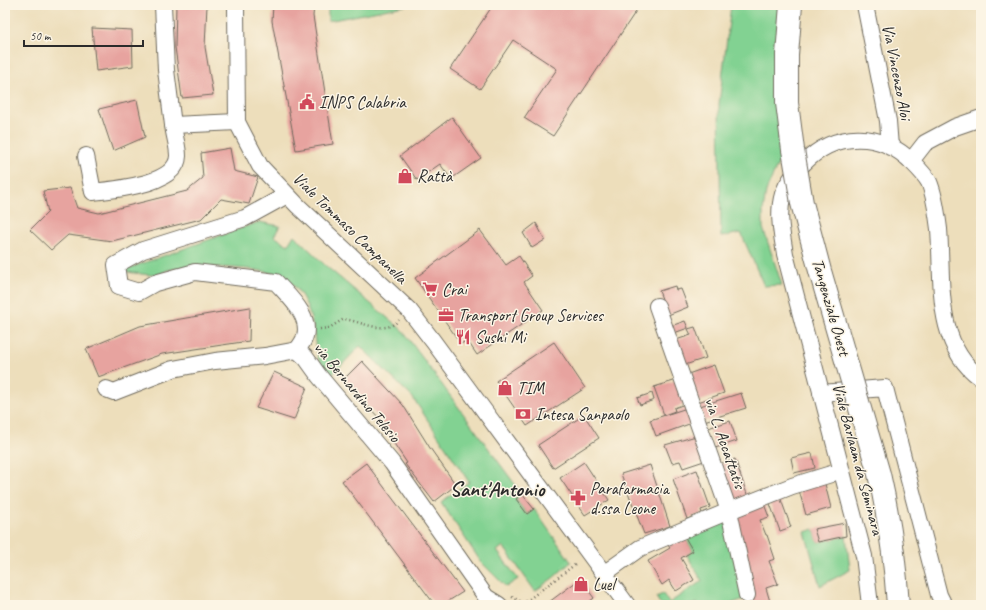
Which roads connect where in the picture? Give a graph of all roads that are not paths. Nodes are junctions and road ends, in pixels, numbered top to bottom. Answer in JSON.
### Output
{"nodes":[{"id":1,"x":163,"y":5,"type":"edge"},
{"id":2,"x":236,"y":5,"type":"edge"},
{"id":3,"x":791,"y":5,"type":"edge"},
{"id":4,"x":865,"y":5,"type":"edge"},
{"id":5,"x":981,"y":118,"type":"edge"},
{"id":6,"x":237,"y":122,"type":"junction"},
{"id":7,"x":173,"y":125,"type":"junction"},
{"id":8,"x":890,"y":147,"type":"junction"},
{"id":9,"x":86,"y":156,"type":"dead end"},
{"id":10,"x":910,"y":161,"type":"junction"},
{"id":11,"x":287,"y":195,"type":"junction"},
{"id":12,"x":657,"y":306,"type":"dead end"},
{"id":13,"x":297,"y":350,"type":"junction"},
{"id":14,"x":981,"y":378,"type":"edge"},
{"id":15,"x":106,"y":389,"type":"dead end"},
{"id":16,"x":821,"y":393,"type":"junction"},
{"id":17,"x":831,"y":474,"type":"dead end"},
{"id":18,"x":728,"y":511,"type":"junction"},
{"id":19,"x":604,"y":573,"type":"junction"},
{"id":20,"x":747,"y":595,"type":"dead end"},
{"id":21,"x":492,"y":602,"type":"edge"},
{"id":22,"x":627,"y":605,"type":"edge"},
{"id":23,"x":870,"y":605,"type":"edge"},
{"id":24,"x":898,"y":605,"type":"edge"},
{"id":25,"x":944,"y":605,"type":"edge"}],
"edges":[{"from":1,"to":7,"type":"street"},
{"from":2,"to":6,"type":"street","name":"Viale Tommaso Campanella"},
{"from":3,"to":24,"type":"highway","name":"Tangenziale Ovest","bridge":true},
{"from":4,"to":8,"type":"street","name":"Via Vincenzo Aloi"},
{"from":5,"to":10,"type":"street"},
{"from":6,"to":7,"type":"street"},
{"from":6,"to":11,"type":"street","name":"Viale Tommaso Campanella"},
{"from":7,"to":9,"type":"street"},
{"from":8,"to":10,"type":"street","name":"Viale Barlaam da Seminara"},
{"from":8,"to":16,"type":"street","name":"Viale Barlaam da Seminara"},
{"from":10,"to":14,"type":"street","name":"Viale Barlaam da Seminara"},
{"from":11,"to":13,"type":"street","name":"via Bernardino Telesio"},
{"from":11,"to":19,"type":"street","name":"Viale Tommaso Campanella"},
{"from":12,"to":18,"type":"street","name":"via L. Accattatis"},
{"from":13,"to":15,"type":"street"},
{"from":13,"to":21,"type":"street","name":"via Bernardino Telesio"},
{"from":16,"to":23,"type":"street","name":"Viale Barlaam da Seminara"},
{"from":16,"to":25,"type":"street"},
{"from":17,"to":18,"type":"street"},
{"from":18,"to":19,"type":"street"},
{"from":18,"to":20,"type":"street","name":"via L. Accattatis"},
{"from":19,"to":22,"type":"street","name":"Viale Tommaso Campanella"}]}
